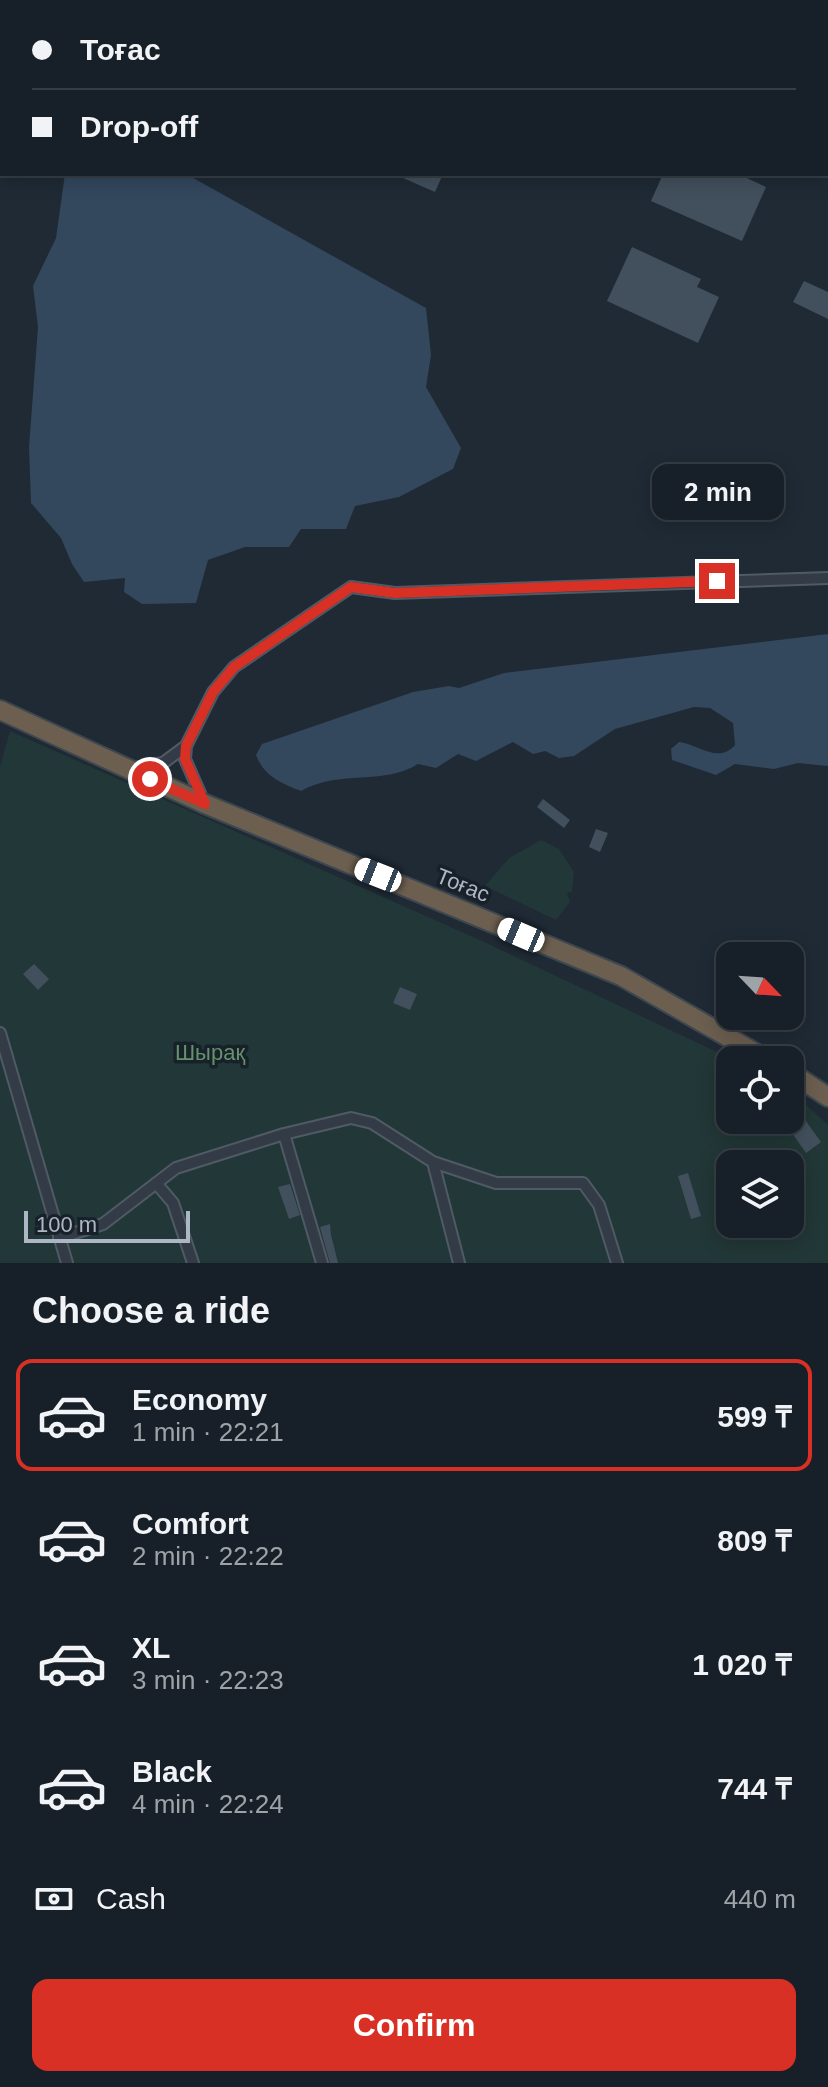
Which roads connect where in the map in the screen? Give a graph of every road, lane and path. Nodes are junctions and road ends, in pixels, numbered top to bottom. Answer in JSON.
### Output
{"nodes":[{"id":1,"x":828,"y":578,"type":"edge"},
{"id":2,"x":0,"y":710,"type":"edge"},
{"id":3,"x":186,"y":746,"type":"junction"},
{"id":4,"x":129,"y":769,"type":"junction"},
{"id":5,"x":205,"y":804,"type":"junction"},
{"id":6,"x":0,"y":1033,"type":"edge"},
{"id":7,"x":744,"y":1046,"type":"edge"},
{"id":8,"x":804,"y":1081,"type":"edge"},
{"id":9,"x":828,"y":1097,"type":"edge"},
{"id":10,"x":284,"y":1134,"type":"junction"},
{"id":11,"x":433,"y":1162,"type":"junction"},
{"id":12,"x":156,"y":1183,"type":"junction"},
{"id":13,"x":59,"y":1238,"type":"junction"},
{"id":14,"x":67,"y":1263,"type":"edge"},
{"id":15,"x":193,"y":1263,"type":"edge"},
{"id":16,"x":322,"y":1263,"type":"edge"},
{"id":17,"x":459,"y":1263,"type":"edge"},
{"id":18,"x":617,"y":1263,"type":"edge"}],
"edges":[{"from":1,"to":3,"type":"street"},
{"from":2,"to":4,"type":"highway","name":"Тоғас"},
{"from":3,"to":4,"type":"street"},
{"from":3,"to":5,"type":"street"},
{"from":4,"to":5,"type":"highway","name":"Тоғас"},
{"from":5,"to":7,"type":"highway","name":"Тоғас"},
{"from":6,"to":13,"type":"street"},
{"from":8,"to":9,"type":"highway"},
{"from":10,"to":11,"type":"street"},
{"from":10,"to":12,"type":"street"},
{"from":10,"to":16,"type":"street"},
{"from":11,"to":17,"type":"street"},
{"from":11,"to":18,"type":"street"},
{"from":12,"to":13,"type":"street"},
{"from":12,"to":15,"type":"street"},
{"from":13,"to":14,"type":"street"}]}
